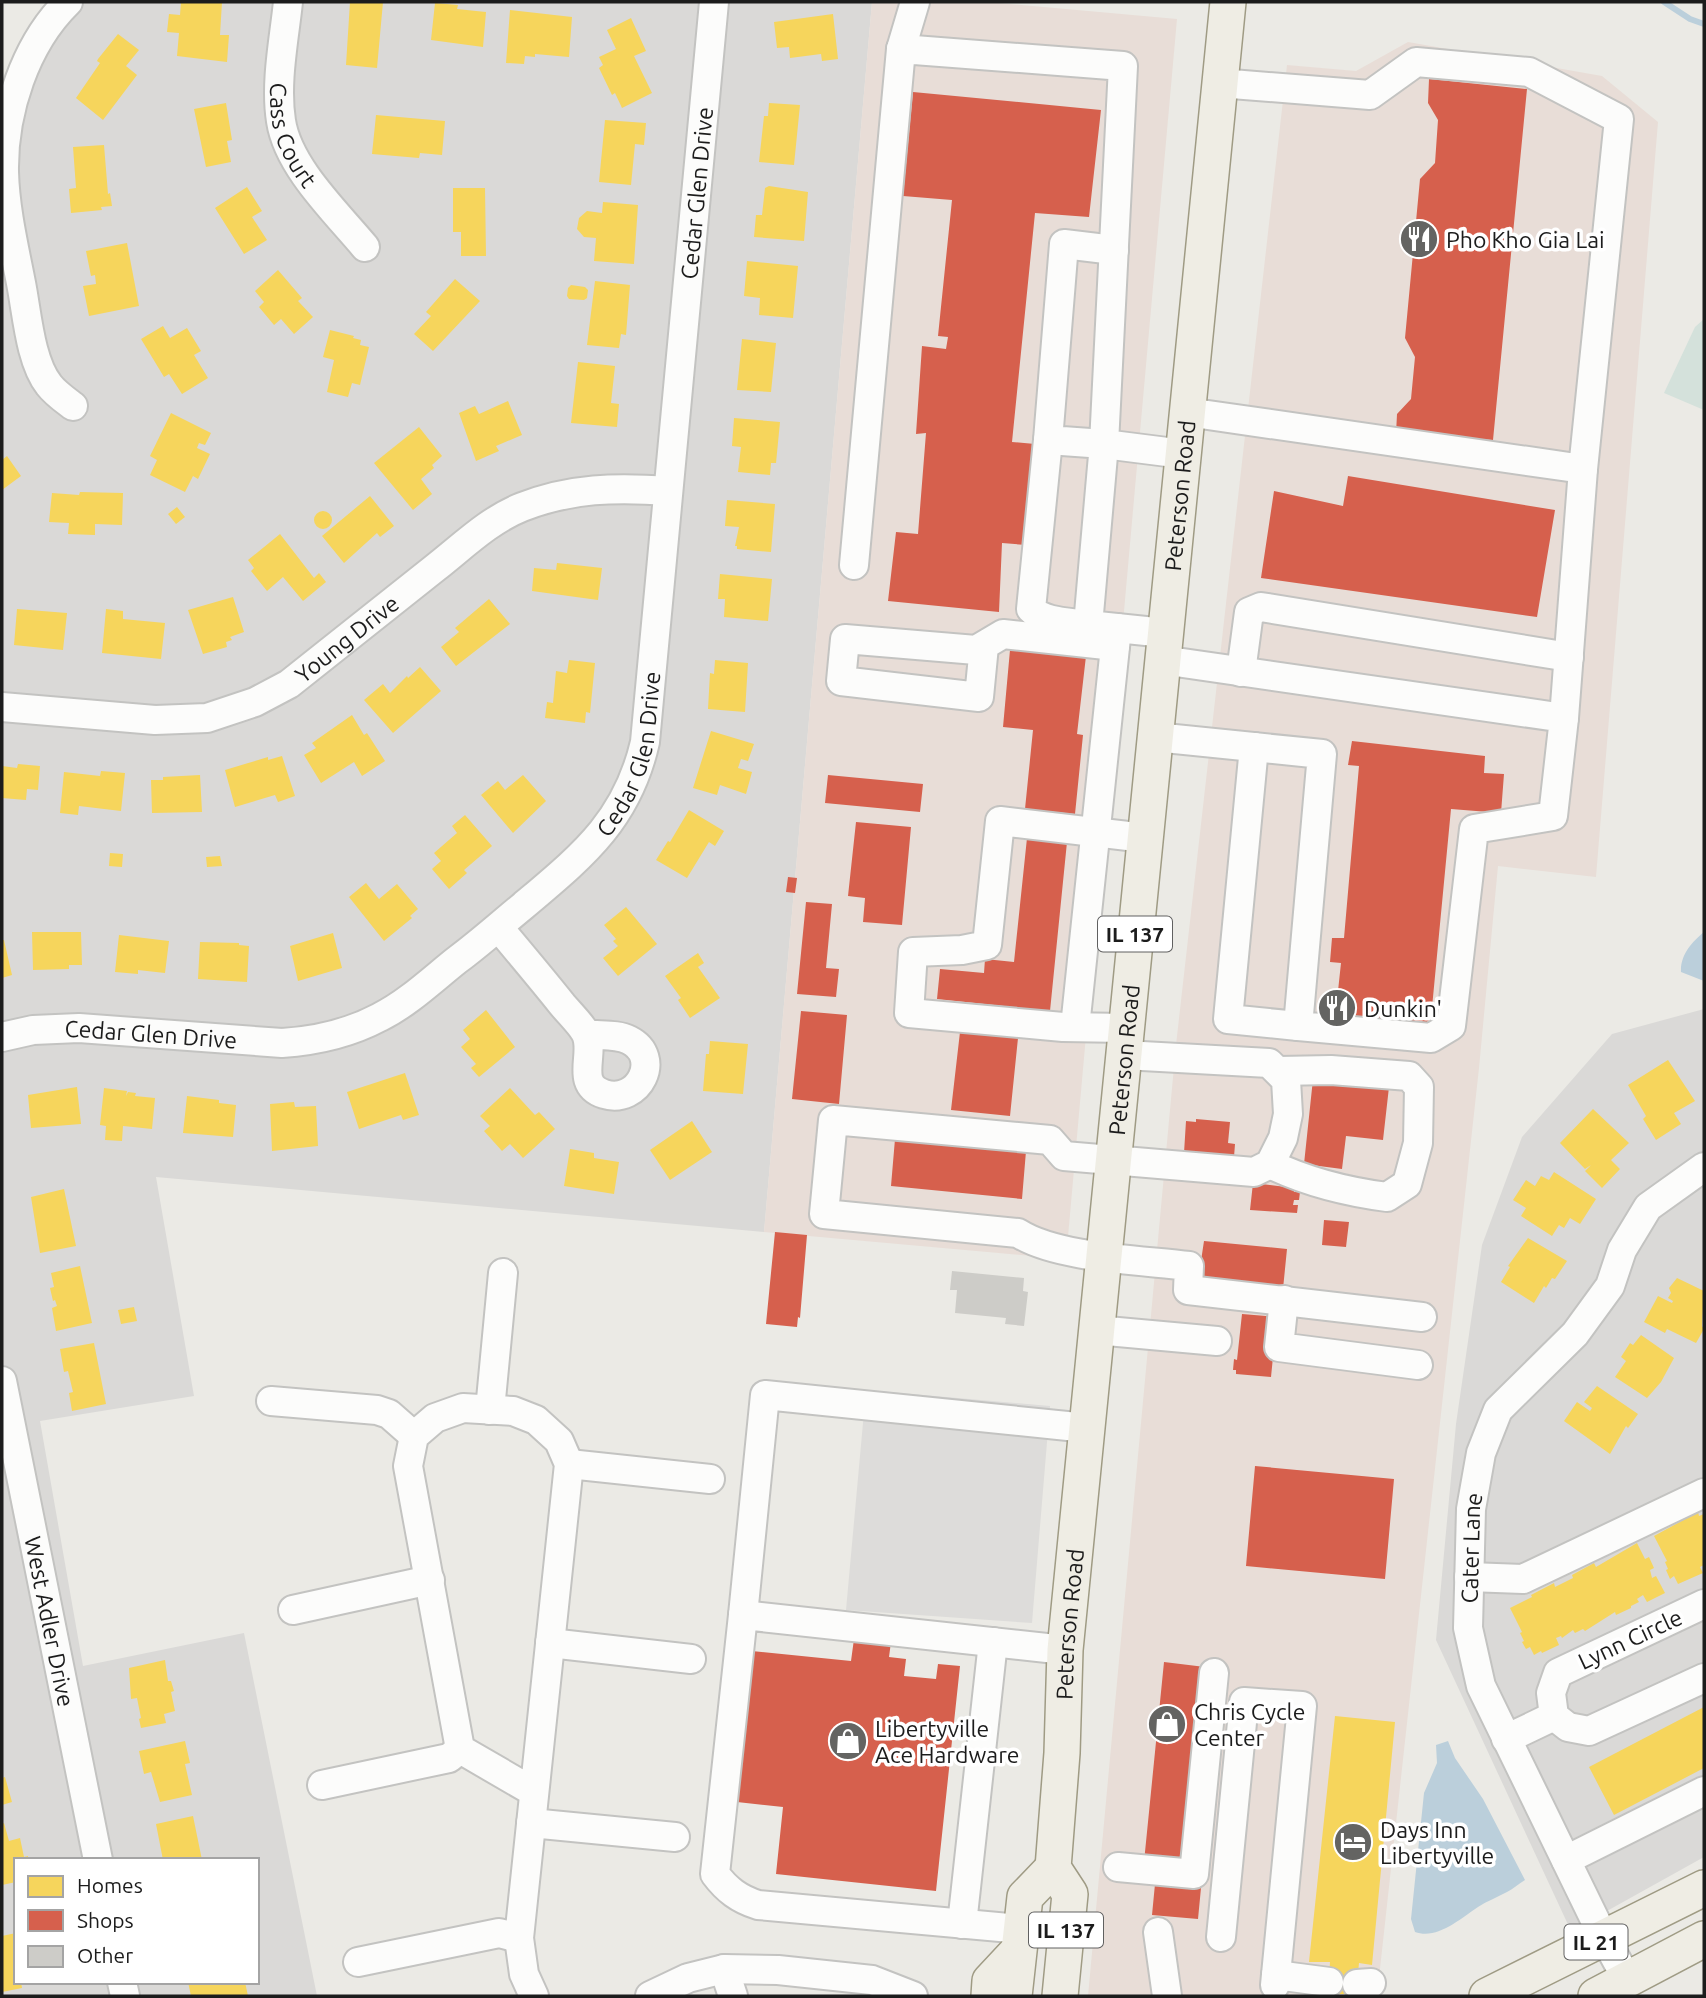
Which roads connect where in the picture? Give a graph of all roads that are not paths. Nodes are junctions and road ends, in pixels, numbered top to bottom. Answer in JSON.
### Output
{"nodes":[{"id":1,"x":68,"y":2,"type":"edge"},
{"id":2,"x":288,"y":2,"type":"edge"},
{"id":3,"x":714,"y":2,"type":"edge"},
{"id":4,"x":915,"y":2,"type":"edge"},
{"id":5,"x":1227,"y":2,"type":"edge"},
{"id":6,"x":901,"y":49,"type":"junction"},
{"id":7,"x":1219,"y":83,"type":"junction"},
{"id":8,"x":365,"y":247,"type":"dead end"},
{"id":9,"x":1114,"y":250,"type":"junction"},
{"id":10,"x":73,"y":406,"type":"dead end"},
{"id":11,"x":1187,"y":412,"type":"junction"},
{"id":12,"x":1048,"y":440,"type":"junction"},
{"id":13,"x":1104,"y":444,"type":"junction"},
{"id":14,"x":1183,"y":454,"type":"junction"},
{"id":15,"x":1583,"y":469,"type":"junction"},
{"id":16,"x":668,"y":491,"type":"junction"},
{"id":17,"x":854,"y":565,"type":"dead end"},
{"id":18,"x":1088,"y":625,"type":"junction"},
{"id":19,"x":1116,"y":637,"type":"junction"},
{"id":20,"x":984,"y":646,"type":"junction"},
{"id":21,"x":1164,"y":647,"type":"junction"},
{"id":22,"x":1569,"y":657,"type":"junction"},
{"id":23,"x":1241,"y":672,"type":"junction"},
{"id":24,"x":2,"y":707,"type":"edge"},
{"id":25,"x":1564,"y":718,"type":"junction"},
{"id":26,"x":1155,"y":737,"type":"junction"},
{"id":27,"x":1254,"y":747,"type":"junction"},
{"id":28,"x":1097,"y":831,"type":"junction"},
{"id":29,"x":1145,"y":838,"type":"junction"},
{"id":30,"x":499,"y":928,"type":"junction"},
{"id":31,"x":1298,"y":1026,"type":"junction"},
{"id":32,"x":1075,"y":1027,"type":"junction"},
{"id":33,"x":586,"y":1034,"type":"dead end"},
{"id":34,"x":2,"y":1037,"type":"edge"},
{"id":35,"x":1125,"y":1041,"type":"junction"},
{"id":36,"x":1279,"y":1071,"type":"junction"},
{"id":37,"x":1113,"y":1161,"type":"junction"},
{"id":38,"x":1270,"y":1164,"type":"junction"},
{"id":39,"x":1704,"y":1167,"type":"edge"},
{"id":40,"x":1104,"y":1255,"type":"junction"},
{"id":41,"x":503,"y":1273,"type":"dead end"},
{"id":42,"x":1284,"y":1300,"type":"junction"},
{"id":43,"x":1422,"y":1317,"type":"dead end"},
{"id":44,"x":1096,"y":1330,"type":"junction"},
{"id":45,"x":1217,"y":1341,"type":"dead end"},
{"id":46,"x":1418,"y":1365,"type":"dead end"},
{"id":47,"x":2,"y":1381,"type":"edge"},
{"id":48,"x":271,"y":1401,"type":"dead end"},
{"id":49,"x":490,"y":1410,"type":"junction"},
{"id":50,"x":1087,"y":1428,"type":"junction"},
{"id":51,"x":414,"y":1436,"type":"junction"},
{"id":52,"x":569,"y":1464,"type":"junction"},
{"id":53,"x":710,"y":1479,"type":"dead end"},
{"id":54,"x":1704,"y":1493,"type":"edge"},
{"id":55,"x":1469,"y":1577,"type":"junction"},
{"id":56,"x":430,"y":1580,"type":"junction"},
{"id":57,"x":1704,"y":1604,"type":"edge"},
{"id":58,"x":293,"y":1609,"type":"dead end"},
{"id":59,"x":743,"y":1615,"type":"junction"},
{"id":60,"x":993,"y":1642,"type":"junction"},
{"id":61,"x":550,"y":1643,"type":"junction"},
{"id":62,"x":1065,"y":1650,"type":"junction"},
{"id":63,"x":691,"y":1659,"type":"dead end"},
{"id":64,"x":1214,"y":1673,"type":"dead end"},
{"id":65,"x":1704,"y":1678,"type":"edge"},
{"id":66,"x":1554,"y":1716,"type":"junction"},
{"id":67,"x":1506,"y":1739,"type":"junction"},
{"id":68,"x":460,"y":1749,"type":"junction"},
{"id":69,"x":322,"y":1785,"type":"dead end"},
{"id":70,"x":1704,"y":1791,"type":"edge"},
{"id":71,"x":534,"y":1792,"type":"junction"},
{"id":72,"x":531,"y":1823,"type":"junction"},
{"id":73,"x":675,"y":1837,"type":"dead end"},
{"id":74,"x":98,"y":1858,"type":"edge"},
{"id":75,"x":1566,"y":1860,"type":"junction"},
{"id":76,"x":1118,"y":1867,"type":"dead end"},
{"id":77,"x":1053,"y":1868,"type":"junction"},
{"id":78,"x":1704,"y":1888,"type":"edge"},
{"id":79,"x":962,"y":1924,"type":"junction"},
{"id":80,"x":1158,"y":1932,"type":"dead end"},
{"id":81,"x":1221,"y":1937,"type":"dead end"},
{"id":82,"x":519,"y":1938,"type":"junction"},
{"id":83,"x":1605,"y":1938,"type":"junction"},
{"id":84,"x":1704,"y":1939,"type":"edge"},
{"id":85,"x":1020,"y":1940,"type":"junction"},
{"id":86,"x":358,"y":1962,"type":"dead end"},
{"id":87,"x":724,"y":1969,"type":"junction"},
{"id":88,"x":1627,"y":1979,"type":"junction"},
{"id":89,"x":1329,"y":1982,"type":"dead end"},
{"id":90,"x":993,"y":1995,"type":"edge"},
{"id":91,"x":534,"y":1996,"type":"edge"},
{"id":92,"x":650,"y":1996,"type":"edge"},
{"id":93,"x":733,"y":1996,"type":"edge"},
{"id":94,"x":913,"y":1996,"type":"edge"},
{"id":95,"x":1060,"y":1996,"type":"edge"},
{"id":96,"x":1167,"y":1996,"type":"edge"},
{"id":97,"x":1488,"y":1996,"type":"edge"},
{"id":98,"x":1596,"y":1996,"type":"edge"}],
"edges":[{"from":1,"to":10,"type":"street"},
{"from":2,"to":8,"type":"street","name":"Cass Court"},
{"from":3,"to":16,"type":"street","name":"Cedar Glen Drive"},
{"from":4,"to":6,"type":"street"},
{"from":5,"to":7,"type":"main road","name":"Peterson Road","number":"IL 137"},
{"from":6,"to":9,"type":"street"},
{"from":6,"to":17,"type":"street"},
{"from":7,"to":11,"type":"main road","name":"Peterson Road","number":"IL 137"},
{"from":7,"to":15,"type":"street"},
{"from":9,"to":12,"type":"street"},
{"from":9,"to":13,"type":"street"},
{"from":11,"to":14,"type":"main road","name":"Peterson Road","number":"IL 137"},
{"from":11,"to":15,"type":"street"},
{"from":12,"to":13,"type":"street"},
{"from":12,"to":18,"type":"street"},
{"from":13,"to":14,"type":"street"},
{"from":13,"to":18,"type":"street"},
{"from":14,"to":21,"type":"main road","name":"Peterson Road","number":"IL 137"},
{"from":15,"to":22,"type":"street"},
{"from":16,"to":24,"type":"street","name":"Young Drive"},
{"from":16,"to":30,"type":"street","name":"Cedar Glen Drive"},
{"from":18,"to":19,"type":"street"},
{"from":19,"to":20,"type":"street"},
{"from":19,"to":21,"type":"street"},
{"from":19,"to":28,"type":"street"},
{"from":20,"to":20,"type":"street"},
{"from":21,"to":23,"type":"street"},
{"from":21,"to":26,"type":"main road","name":"Peterson Road","number":"IL 137"},
{"from":22,"to":23,"type":"street"},
{"from":22,"to":25,"type":"street"},
{"from":23,"to":25,"type":"street"},
{"from":25,"to":31,"type":"street"},
{"from":26,"to":27,"type":"street"},
{"from":26,"to":29,"type":"main road","name":"Peterson Road","number":"IL 137"},
{"from":27,"to":31,"type":"street"},
{"from":27,"to":31,"type":"street"},
{"from":28,"to":29,"type":"street"},
{"from":28,"to":32,"type":"street"},
{"from":28,"to":32,"type":"street"},
{"from":29,"to":35,"type":"main road","name":"Peterson Road","number":"IL 137"},
{"from":30,"to":33,"type":"street"},
{"from":30,"to":34,"type":"street","name":"Cedar Glen Drive"},
{"from":32,"to":35,"type":"street"},
{"from":35,"to":36,"type":"street"},
{"from":35,"to":37,"type":"main road","name":"Peterson Road","number":"IL 137"},
{"from":36,"to":38,"type":"street"},
{"from":36,"to":38,"type":"street"},
{"from":37,"to":38,"type":"street"},
{"from":37,"to":40,"type":"main road","name":"Peterson Road","number":"IL 137"},
{"from":37,"to":40,"type":"street"},
{"from":39,"to":55,"type":"street","name":"Cater Lane"},
{"from":40,"to":42,"type":"street"},
{"from":40,"to":44,"type":"main road","name":"Peterson Road","number":"IL 137"},
{"from":41,"to":49,"type":"street"},
{"from":42,"to":43,"type":"street"},
{"from":42,"to":46,"type":"street"},
{"from":44,"to":45,"type":"street"},
{"from":44,"to":50,"type":"main road","name":"Peterson Road","number":"IL 137"},
{"from":47,"to":74,"type":"street","name":"West Adler Drive"},
{"from":48,"to":51,"type":"street"},
{"from":49,"to":51,"type":"street"},
{"from":49,"to":52,"type":"street"},
{"from":50,"to":59,"type":"street"},
{"from":50,"to":62,"type":"main road","name":"Peterson Road","number":"IL 137"},
{"from":51,"to":56,"type":"street"},
{"from":52,"to":53,"type":"street"},
{"from":52,"to":61,"type":"street"},
{"from":54,"to":55,"type":"street"},
{"from":55,"to":67,"type":"street","name":"Cater Lane"},
{"from":56,"to":58,"type":"street"},
{"from":56,"to":68,"type":"street"},
{"from":57,"to":66,"type":"street","name":"Lynn Circle"},
{"from":59,"to":60,"type":"street"},
{"from":59,"to":79,"type":"street"},
{"from":60,"to":62,"type":"street"},
{"from":60,"to":79,"type":"street"},
{"from":61,"to":63,"type":"street"},
{"from":61,"to":71,"type":"street"},
{"from":62,"to":77,"type":"main road","name":"Peterson Road","number":"IL 137"},
{"from":64,"to":76,"type":"street"},
{"from":65,"to":66,"type":"street"},
{"from":66,"to":67,"type":"street"},
{"from":67,"to":75,"type":"street","name":"Cater Lane"},
{"from":68,"to":69,"type":"street"},
{"from":68,"to":71,"type":"street"},
{"from":70,"to":75,"type":"street"},
{"from":71,"to":72,"type":"street"},
{"from":72,"to":73,"type":"street"},
{"from":72,"to":82,"type":"street"},
{"from":75,"to":83,"type":"street","name":"Cater Lane"},
{"from":77,"to":85,"type":"main road","number":"IL 137"},
{"from":77,"to":95,"type":"main road","number":"IL 137"},
{"from":78,"to":83,"type":"main road","number":"IL 21"},
{"from":79,"to":85,"type":"street"},
{"from":80,"to":96,"type":"street"},
{"from":81,"to":89,"type":"street"},
{"from":82,"to":86,"type":"street"},
{"from":82,"to":91,"type":"street"},
{"from":83,"to":88,"type":"street","name":"Cater Lane"},
{"from":83,"to":97,"type":"main road","number":"IL 21"},
{"from":84,"to":88,"type":"main road","number":"IL 21"},
{"from":85,"to":90,"type":"main road","number":"IL 137"},
{"from":87,"to":92,"type":"street"},
{"from":87,"to":93,"type":"street"},
{"from":87,"to":94,"type":"street"},
{"from":88,"to":98,"type":"main road","number":"IL 21"}]}
